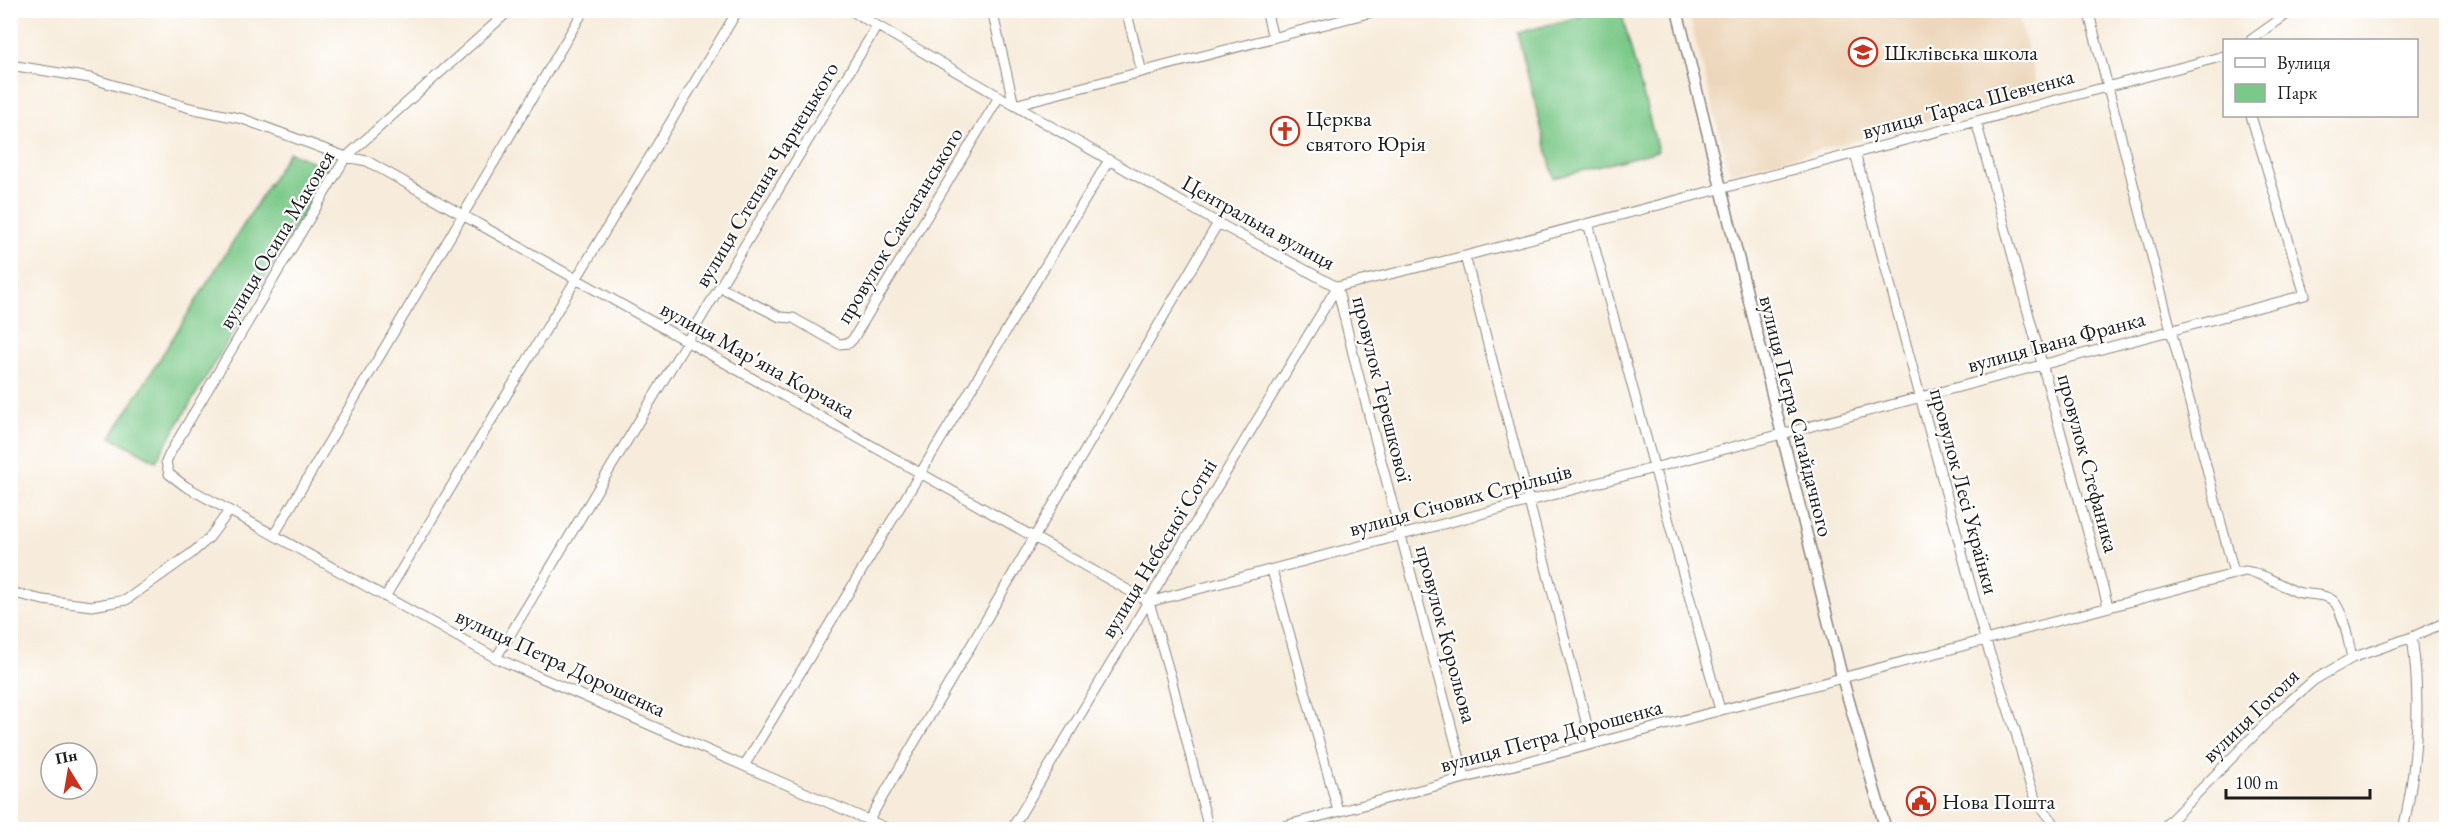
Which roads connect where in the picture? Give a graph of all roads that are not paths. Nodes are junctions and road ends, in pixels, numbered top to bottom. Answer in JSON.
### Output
{"nodes":[{"id":1,"x":510,"y":10,"type":"edge"},
{"id":2,"x":584,"y":10,"type":"edge"},
{"id":3,"x":738,"y":10,"type":"edge"},
{"id":4,"x":850,"y":10,"type":"edge"},
{"id":5,"x":992,"y":10,"type":"edge"},
{"id":6,"x":1126,"y":10,"type":"edge"},
{"id":7,"x":1266,"y":10,"type":"edge"},
{"id":8,"x":1380,"y":10,"type":"edge"},
{"id":9,"x":1677,"y":10,"type":"edge"},
{"id":10,"x":2088,"y":10,"type":"edge"},
{"id":11,"x":2293,"y":10,"type":"edge"},
{"id":12,"x":877,"y":26,"type":"junction"},
{"id":13,"x":1273,"y":38,"type":"junction"},
{"id":14,"x":2252,"y":39,"type":"edge"},
{"id":15,"x":2223,"y":56,"type":"edge"},
{"id":16,"x":10,"y":65,"type":"edge"},
{"id":17,"x":1142,"y":72,"type":"junction"},
{"id":18,"x":2108,"y":87,"type":"junction"},
{"id":19,"x":999,"y":97,"type":"junction"},
{"id":20,"x":1014,"y":105,"type":"junction"},
{"id":21,"x":2251,"y":117,"type":"edge"},
{"id":22,"x":1976,"y":121,"type":"junction"},
{"id":23,"x":1855,"y":153,"type":"junction"},
{"id":24,"x":346,"y":157,"type":"junction"},
{"id":25,"x":1109,"y":160,"type":"junction"},
{"id":26,"x":1721,"y":189,"type":"junction"},
{"id":27,"x":463,"y":215,"type":"junction"},
{"id":28,"x":1218,"y":223,"type":"junction"},
{"id":29,"x":1588,"y":223,"type":"junction"},
{"id":30,"x":1465,"y":256,"type":"junction"},
{"id":31,"x":576,"y":279,"type":"junction"},
{"id":32,"x":1337,"y":286,"type":"junction"},
{"id":33,"x":720,"y":287,"type":"junction"},
{"id":34,"x":2171,"y":331,"type":"junction"},
{"id":35,"x":687,"y":342,"type":"junction"},
{"id":36,"x":2042,"y":365,"type":"junction"},
{"id":37,"x":1920,"y":398,"type":"junction"},
{"id":38,"x":1782,"y":434,"type":"junction"},
{"id":39,"x":167,"y":468,"type":"joint"},
{"id":40,"x":1654,"y":468,"type":"junction"},
{"id":41,"x":920,"y":473,"type":"junction"},
{"id":42,"x":1529,"y":501,"type":"junction"},
{"id":43,"x":230,"y":511,"type":"junction"},
{"id":44,"x":274,"y":535,"type":"junction"},
{"id":45,"x":1401,"y":535,"type":"junction"},
{"id":46,"x":1034,"y":537,"type":"junction"},
{"id":47,"x":1272,"y":570,"type":"junction"},
{"id":48,"x":2234,"y":573,"type":"junction"},
{"id":49,"x":10,"y":592,"type":"edge"},
{"id":50,"x":385,"y":597,"type":"junction"},
{"id":51,"x":1149,"y":602,"type":"junction"},
{"id":52,"x":2108,"y":606,"type":"junction"},
{"id":53,"x":2446,"y":622,"type":"edge"},
{"id":54,"x":2412,"y":637,"type":"junction"},
{"id":55,"x":1985,"y":639,"type":"junction"},
{"id":56,"x":496,"y":658,"type":"junction"},
{"id":57,"x":2352,"y":658,"type":"junction"},
{"id":58,"x":1842,"y":677,"type":"junction"},
{"id":59,"x":1720,"y":710,"type":"junction"},
{"id":60,"x":1592,"y":744,"type":"junction"},
{"id":61,"x":744,"y":766,"type":"junction"},
{"id":62,"x":1465,"y":778,"type":"junction"},
{"id":63,"x":1338,"y":811,"type":"junction"},
{"id":64,"x":869,"y":820,"type":"junction"},
{"id":65,"x":891,"y":830,"type":"edge"},
{"id":66,"x":1011,"y":830,"type":"edge"},
{"id":67,"x":1209,"y":830,"type":"edge"},
{"id":68,"x":1269,"y":830,"type":"edge"},
{"id":69,"x":1886,"y":830,"type":"edge"},
{"id":70,"x":2059,"y":830,"type":"edge"},
{"id":71,"x":2161,"y":830,"type":"edge"},
{"id":72,"x":2403,"y":830,"type":"edge"}],
"edges":[{"from":1,"to":24,"type":"street","name":"вулиця Осипа Маковея"},
{"from":2,"to":27,"type":"street"},
{"from":3,"to":31,"type":"street"},
{"from":4,"to":12,"type":"street","name":"Центральна вулиця"},
{"from":5,"to":20,"type":"street"},
{"from":6,"to":17,"type":"street"},
{"from":7,"to":13,"type":"street"},
{"from":8,"to":13,"type":"street"},
{"from":9,"to":26,"type":"street","name":"вулиця Петра Сагайдачного"},
{"from":10,"to":18,"type":"street"},
{"from":11,"to":14,"type":"street"},
{"from":12,"to":19,"type":"street","name":"Центральна вулиця"},
{"from":12,"to":33,"type":"street","name":"вулиця Степана Чарнецького"},
{"from":13,"to":17,"type":"street"},
{"from":15,"to":18,"type":"street","name":"вулиця Тараса Шевченка"},
{"from":16,"to":24,"type":"street","name":"вулиця Мар'яна Корчака"},
{"from":17,"to":20,"type":"street"},
{"from":18,"to":22,"type":"street","name":"вулиця Тараса Шевченка"},
{"from":18,"to":34,"type":"street"},
{"from":19,"to":20,"type":"street","name":"Центральна вулиця"},
{"from":19,"to":33,"type":"street","name":"провулок Саксаганського"},
{"from":20,"to":25,"type":"street","name":"Центральна вулиця"},
{"from":21,"to":34,"type":"street","name":"вулиця Івана Франка"},
{"from":22,"to":23,"type":"street","name":"вулиця Тараса Шевченка"},
{"from":22,"to":36,"type":"street","name":"провулок Стефаника"},
{"from":23,"to":26,"type":"street","name":"вулиця Тараса Шевченка"},
{"from":23,"to":37,"type":"street","name":"провулок Лесі Українки"},
{"from":24,"to":27,"type":"street","name":"вулиця Мар'яна Корчака"},
{"from":24,"to":39,"type":"street","name":"вулиця Осипа Маковея"},
{"from":25,"to":28,"type":"street","name":"Центральна вулиця"},
{"from":25,"to":41,"type":"street"},
{"from":26,"to":29,"type":"street","name":"Центральна вулиця"},
{"from":26,"to":38,"type":"street","name":"вулиця Петра Сагайдачного"},
{"from":27,"to":31,"type":"street","name":"вулиця Мар'яна Корчака"},
{"from":27,"to":44,"type":"street"},
{"from":28,"to":32,"type":"street","name":"Центральна вулиця"},
{"from":28,"to":46,"type":"street"},
{"from":29,"to":30,"type":"street","name":"Центральна вулиця"},
{"from":29,"to":40,"type":"street"},
{"from":30,"to":32,"type":"street","name":"Центральна вулиця"},
{"from":30,"to":42,"type":"street"},
{"from":31,"to":35,"type":"street","name":"вулиця Мар'яна Корчака"},
{"from":31,"to":50,"type":"street"},
{"from":32,"to":45,"type":"street","name":"провулок Терешкової"},
{"from":32,"to":51,"type":"street","name":"вулиця Небесної Сотні"},
{"from":33,"to":35,"type":"street","name":"вулиця Степана Чарнецького"},
{"from":34,"to":36,"type":"street","name":"вулиця Івана Франка"},
{"from":34,"to":48,"type":"street"},
{"from":35,"to":41,"type":"street","name":"вулиця Мар'яна Корчака"},
{"from":35,"to":56,"type":"street","name":"вулиця Степана Чарнецького"},
{"from":36,"to":37,"type":"street","name":"вулиця Івана Франка"},
{"from":36,"to":52,"type":"street","name":"провулок Стефаника"},
{"from":37,"to":38,"type":"street","name":"вулиця Івана Франка"},
{"from":37,"to":55,"type":"street","name":"провулок Лесі Українки"},
{"from":38,"to":40,"type":"street","name":"вулиця Січових Стрільців"},
{"from":38,"to":58,"type":"street","name":"вулиця Петра Сагайдачного"},
{"from":39,"to":43,"type":"street","name":"вулиця Петра Дорошенка"},
{"from":40,"to":42,"type":"street","name":"вулиця Січових Стрільців"},
{"from":40,"to":59,"type":"street"},
{"from":41,"to":46,"type":"street","name":"вулиця Мар'яна Корчака"},
{"from":41,"to":61,"type":"street"},
{"from":42,"to":45,"type":"street","name":"вулиця Січових Стрільців"},
{"from":42,"to":60,"type":"street"},
{"from":43,"to":44,"type":"street","name":"вулиця Петра Дорошенка"},
{"from":43,"to":49,"type":"street"},
{"from":44,"to":50,"type":"street","name":"вулиця Петра Дорошенка"},
{"from":45,"to":47,"type":"street","name":"вулиця Січових Стрільців"},
{"from":45,"to":62,"type":"street","name":"провулок Корольова"},
{"from":46,"to":51,"type":"street","name":"вулиця Мар'яна Корчака"},
{"from":46,"to":64,"type":"street"},
{"from":47,"to":51,"type":"street","name":"вулиця Січових Стрільців"},
{"from":47,"to":63,"type":"street"},
{"from":48,"to":52,"type":"street","name":"вулиця Петра Дорошенка"},
{"from":48,"to":57,"type":"street"},
{"from":50,"to":56,"type":"street","name":"вулиця Петра Дорошенка"},
{"from":51,"to":66,"type":"street","name":"вулиця Небесної Сотні"},
{"from":51,"to":67,"type":"street"},
{"from":52,"to":55,"type":"street","name":"вулиця Петра Дорошенка"},
{"from":53,"to":54,"type":"street","name":"вулиця Гоголя"},
{"from":54,"to":57,"type":"street","name":"вулиця Гоголя"},
{"from":54,"to":72,"type":"street"},
{"from":55,"to":58,"type":"street","name":"вулиця Петра Дорошенка"},
{"from":55,"to":70,"type":"street","name":"провулок Лесі Українки"},
{"from":56,"to":61,"type":"street","name":"вулиця Петра Дорошенка"},
{"from":57,"to":71,"type":"street","name":"вулиця Гоголя"},
{"from":58,"to":59,"type":"street","name":"вулиця Петра Дорошенка"},
{"from":58,"to":69,"type":"street","name":"вулиця Петра Сагайдачного"},
{"from":59,"to":60,"type":"street","name":"вулиця Петра Дорошенка"},
{"from":60,"to":62,"type":"street","name":"вулиця Петра Дорошенка"},
{"from":61,"to":64,"type":"street","name":"вулиця Петра Дорошенка"},
{"from":62,"to":63,"type":"street","name":"вулиця Петра Дорошенка"},
{"from":63,"to":68,"type":"street","name":"вулиця Петра Дорошенка"},
{"from":64,"to":65,"type":"street","name":"вулиця Петра Дорошенка"}]}
